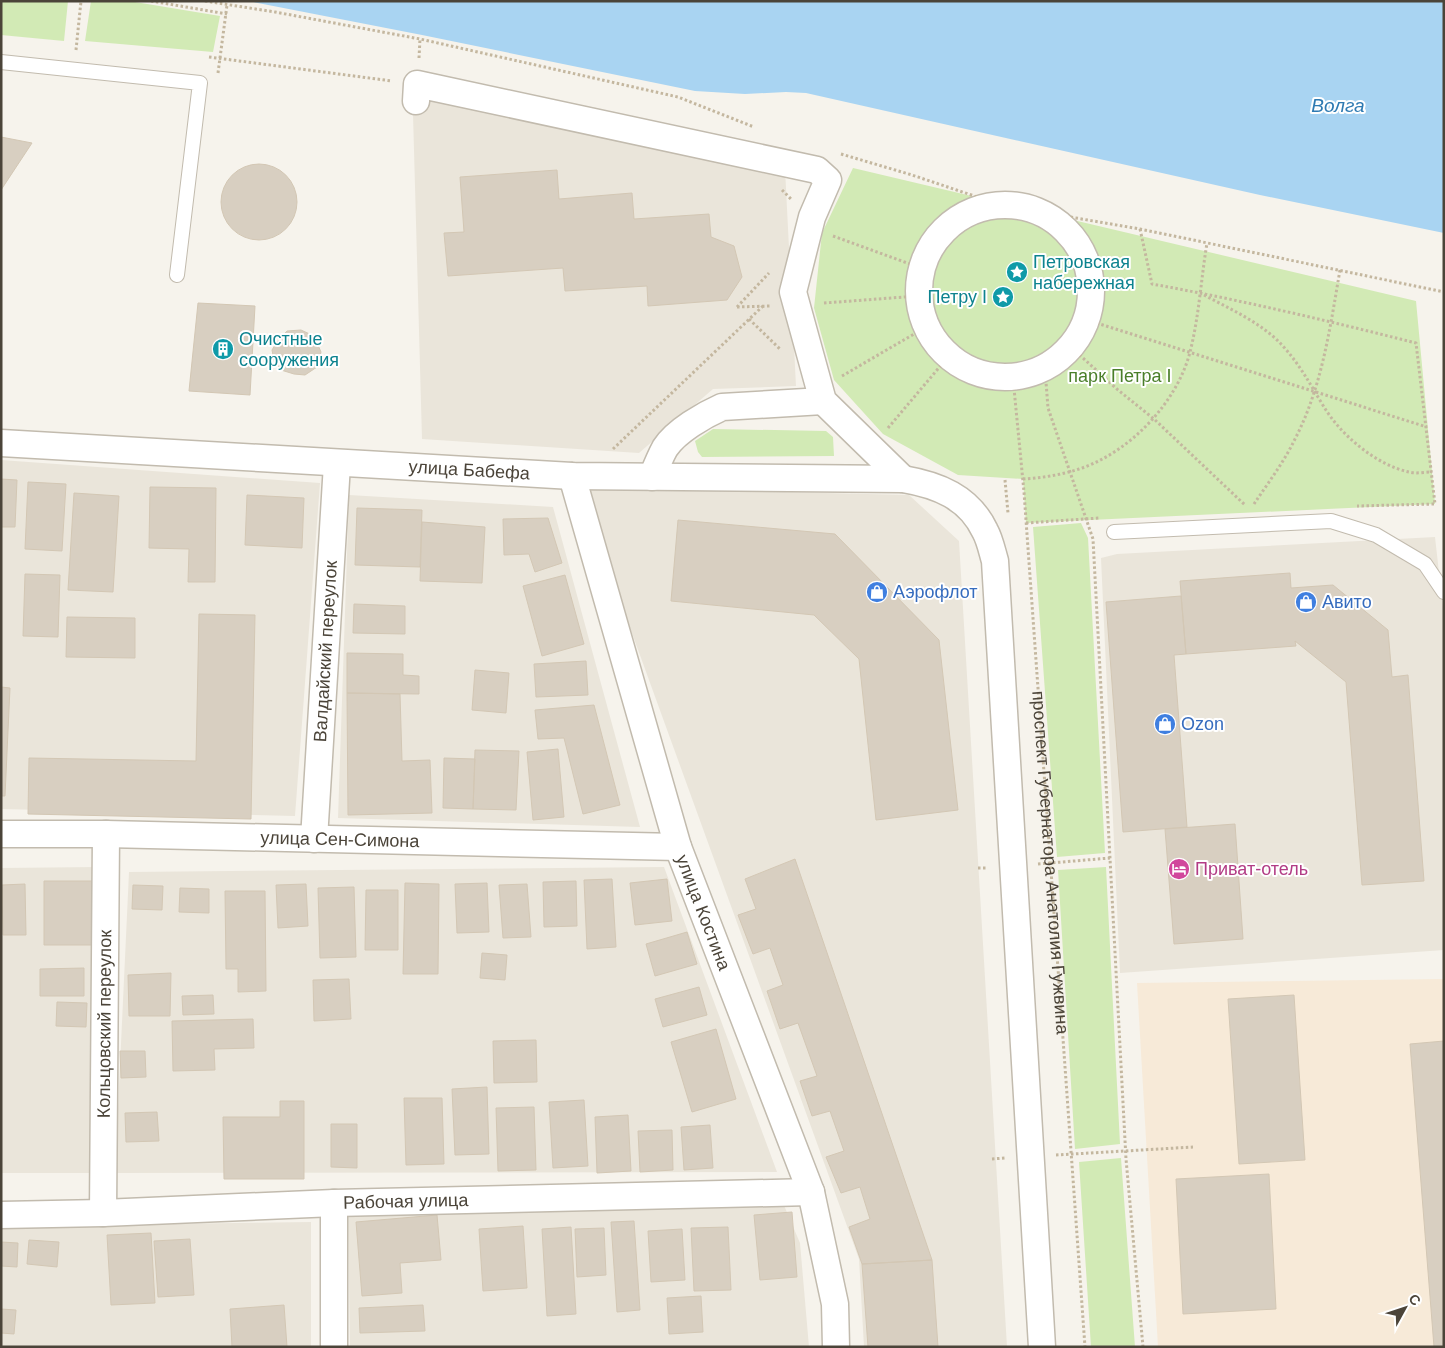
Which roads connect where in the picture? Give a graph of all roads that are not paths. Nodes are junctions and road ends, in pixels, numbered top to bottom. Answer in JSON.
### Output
{"nodes":[{"id":1,"x":1,"y":62,"type":"edge"},
{"id":2,"x":416,"y":92,"type":"road end"},
{"id":3,"x":177,"y":275,"type":"dead end"},
{"id":4,"x":1013,"y":378,"type":"joint"},
{"id":5,"x":822,"y":395,"type":"junction"},
{"id":6,"x":1,"y":443,"type":"edge"},
{"id":7,"x":337,"y":464,"type":"junction"},
{"id":8,"x":578,"y":476,"type":"junction"},
{"id":9,"x":652,"y":477,"type":"junction"},
{"id":10,"x":903,"y":478,"type":"junction"},
{"id":11,"x":937,"y":486,"type":"joint"},
{"id":12,"x":1114,"y":532,"type":"dead end"},
{"id":13,"x":1444,"y":592,"type":"edge"},
{"id":14,"x":1,"y":834,"type":"edge"},
{"id":15,"x":106,"y":834,"type":"junction"},
{"id":16,"x":314,"y":839,"type":"junction"},
{"id":17,"x":678,"y":847,"type":"junction"},
{"id":18,"x":811,"y":1192,"type":"junction"},
{"id":19,"x":334,"y":1203,"type":"junction"},
{"id":20,"x":102,"y":1213,"type":"junction"},
{"id":21,"x":1,"y":1215,"type":"edge"},
{"id":22,"x":334,"y":1347,"type":"edge"},
{"id":23,"x":836,"y":1347,"type":"edge"},
{"id":24,"x":1042,"y":1347,"type":"edge"}],
"edges":[{"from":1,"to":3,"type":"lane"},
{"from":2,"to":5,"type":"street"},
{"from":4,"to":4,"type":"street"},
{"from":5,"to":9,"type":"street"},
{"from":5,"to":10,"type":"street"},
{"from":6,"to":7,"type":"street","name":"улица Бабефа"},
{"from":7,"to":8,"type":"street","name":"улица Бабефа"},
{"from":7,"to":16,"type":"street","name":"Валдайский переулок"},
{"from":8,"to":9,"type":"street","name":"улица Бабефа"},
{"from":8,"to":17,"type":"street","name":"улица Костина"},
{"from":9,"to":10,"type":"street","name":"улица Бабефа"},
{"from":10,"to":11,"type":"street","name":"улица Бабефа"},
{"from":11,"to":24,"type":"street","name":"проспект Губернатора Анатолия Гужвина"},
{"from":12,"to":13,"type":"lane"},
{"from":14,"to":15,"type":"street","name":"улица Сен-Симона"},
{"from":15,"to":16,"type":"street","name":"улица Сен-Симона"},
{"from":15,"to":20,"type":"street","name":"Кольцовский переулок"},
{"from":16,"to":17,"type":"street","name":"улица Сен-Симона"},
{"from":17,"to":18,"type":"street","name":"улица Костина"},
{"from":18,"to":19,"type":"street","name":"Рабочая улица"},
{"from":18,"to":23,"type":"street","name":"улица Костина"},
{"from":19,"to":20,"type":"street","name":"Рабочая улица"},
{"from":19,"to":22,"type":"street"},
{"from":20,"to":21,"type":"street","name":"Рабочая улица"}]}
